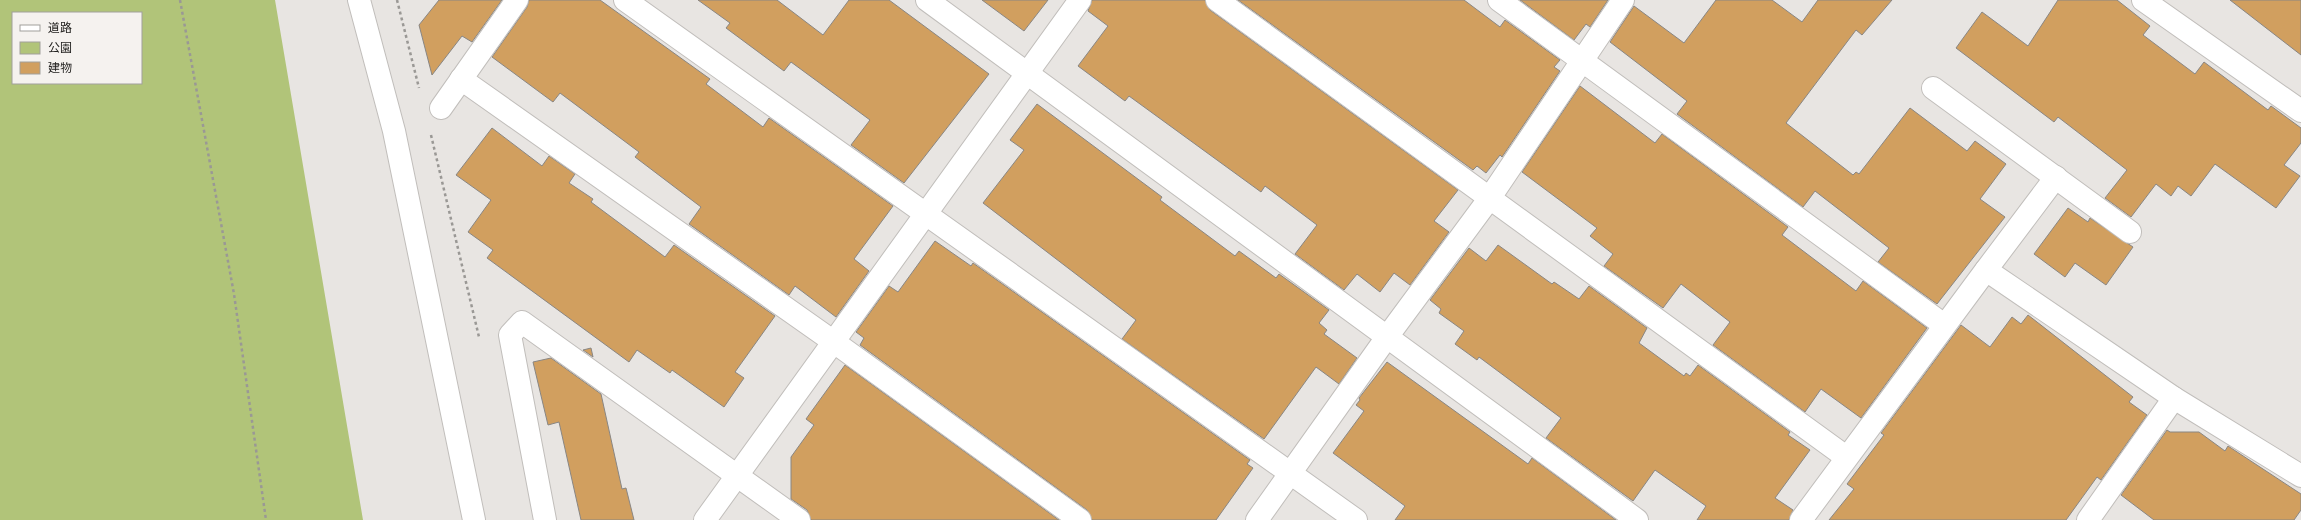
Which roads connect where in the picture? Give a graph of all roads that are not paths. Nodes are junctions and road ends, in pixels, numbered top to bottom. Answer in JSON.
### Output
{"nodes":[{"id":1,"x":359,"y":0,"type":"edge"},
{"id":2,"x":518,"y":0,"type":"edge"},
{"id":3,"x":625,"y":0,"type":"edge"},
{"id":4,"x":927,"y":0,"type":"edge"},
{"id":5,"x":1080,"y":0,"type":"edge"},
{"id":6,"x":1217,"y":0,"type":"edge"},
{"id":7,"x":1499,"y":0,"type":"edge"},
{"id":8,"x":1623,"y":0,"type":"edge"},
{"id":9,"x":2143,"y":0,"type":"edge"},
{"id":10,"x":1583,"y":60,"type":"junction"},
{"id":11,"x":1027,"y":72,"type":"junction"},
{"id":12,"x":461,"y":79,"type":"junction"},
{"id":13,"x":1933,"y":88,"type":"dead end"},
{"id":14,"x":441,"y":108,"type":"dead end"},
{"id":15,"x":2301,"y":111,"type":"edge"},
{"id":16,"x":2056,"y":177,"type":"junction"},
{"id":17,"x":1489,"y":199,"type":"junction"},
{"id":18,"x":926,"y":214,"type":"junction"},
{"id":19,"x":2130,"y":232,"type":"dead end"},
{"id":20,"x":1986,"y":270,"type":"junction"},
{"id":21,"x":1944,"y":325,"type":"junction"},
{"id":22,"x":1387,"y":337,"type":"junction"},
{"id":23,"x":834,"y":342,"type":"junction"},
{"id":24,"x":2174,"y":398,"type":"junction"},
{"id":25,"x":1846,"y":457,"type":"junction"},
{"id":26,"x":1290,"y":473,"type":"junction"},
{"id":27,"x":737,"y":476,"type":"junction"},
{"id":28,"x":2301,"y":476,"type":"edge"},
{"id":29,"x":474,"y":520,"type":"edge"},
{"id":30,"x":545,"y":520,"type":"edge"},
{"id":31,"x":705,"y":520,"type":"edge"},
{"id":32,"x":799,"y":520,"type":"edge"},
{"id":33,"x":1080,"y":520,"type":"edge"},
{"id":34,"x":1257,"y":520,"type":"edge"},
{"id":35,"x":1356,"y":520,"type":"edge"},
{"id":36,"x":1637,"y":520,"type":"edge"},
{"id":37,"x":1801,"y":520,"type":"edge"},
{"id":38,"x":2088,"y":520,"type":"edge"}],
"edges":[{"from":1,"to":29,"type":"street"},
{"from":2,"to":12,"type":"street"},
{"from":3,"to":18,"type":"street"},
{"from":4,"to":11,"type":"street"},
{"from":5,"to":11,"type":"street"},
{"from":6,"to":17,"type":"street"},
{"from":7,"to":10,"type":"street"},
{"from":8,"to":10,"type":"street"},
{"from":9,"to":15,"type":"street"},
{"from":10,"to":17,"type":"street"},
{"from":10,"to":21,"type":"street"},
{"from":11,"to":18,"type":"street"},
{"from":11,"to":22,"type":"street"},
{"from":12,"to":14,"type":"street"},
{"from":12,"to":23,"type":"street"},
{"from":13,"to":16,"type":"street"},
{"from":16,"to":19,"type":"street"},
{"from":16,"to":20,"type":"street"},
{"from":17,"to":22,"type":"street"},
{"from":17,"to":25,"type":"street"},
{"from":18,"to":23,"type":"street"},
{"from":18,"to":26,"type":"street"},
{"from":20,"to":21,"type":"street"},
{"from":20,"to":24,"type":"street"},
{"from":21,"to":25,"type":"street"},
{"from":22,"to":26,"type":"street"},
{"from":22,"to":36,"type":"street"},
{"from":23,"to":27,"type":"street"},
{"from":23,"to":33,"type":"street"},
{"from":24,"to":28,"type":"street"},
{"from":24,"to":38,"type":"street"},
{"from":25,"to":37,"type":"street"},
{"from":26,"to":34,"type":"street"},
{"from":26,"to":35,"type":"street"},
{"from":27,"to":30,"type":"street"},
{"from":27,"to":31,"type":"street"},
{"from":27,"to":32,"type":"street"}]}
